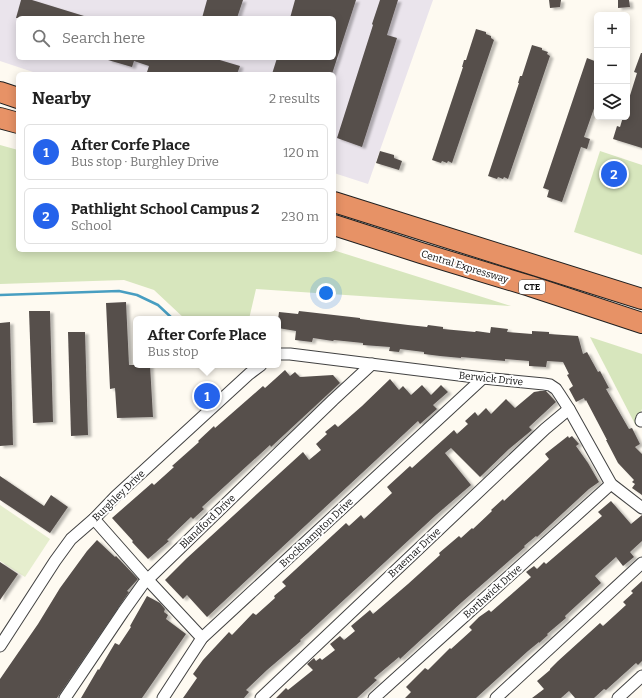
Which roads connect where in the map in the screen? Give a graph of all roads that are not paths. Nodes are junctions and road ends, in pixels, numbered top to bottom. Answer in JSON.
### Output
{"nodes":[{"id":1,"x":0,"y":92,"type":"edge"},
{"id":2,"x":16,"y":97,"type":"edge"},
{"id":3,"x":0,"y":118,"type":"edge"},
{"id":4,"x":16,"y":122,"type":"edge"},
{"id":5,"x":336,"y":203,"type":"edge"},
{"id":6,"x":336,"y":225,"type":"edge"},
{"id":7,"x":642,"y":299,"type":"edge"},
{"id":8,"x":642,"y":323,"type":"edge"},
{"id":9,"x":281,"y":354,"type":"edge"},
{"id":10,"x":372,"y":364,"type":"junction"},
{"id":11,"x":257,"y":368,"type":"edge"},
{"id":12,"x":483,"y":378,"type":"junction"},
{"id":13,"x":569,"y":409,"type":"junction"},
{"id":14,"x":611,"y":484,"type":"junction"},
{"id":15,"x":642,"y":508,"type":"edge"},
{"id":16,"x":94,"y":519,"type":"junction"},
{"id":17,"x":642,"y":563,"type":"edge"},
{"id":18,"x":147,"y":579,"type":"junction"},
{"id":19,"x":202,"y":638,"type":"junction"},
{"id":20,"x":0,"y":646,"type":"edge"},
{"id":21,"x":642,"y":676,"type":"edge"},
{"id":22,"x":65,"y":698,"type":"edge"},
{"id":23,"x":163,"y":698,"type":"edge"},
{"id":24,"x":261,"y":698,"type":"edge"},
{"id":25,"x":374,"y":698,"type":"edge"},
{"id":26,"x":496,"y":698,"type":"edge"},
{"id":27,"x":618,"y":698,"type":"edge"}],
"edges":[{"from":1,"to":2,"type":"highway"},
{"from":3,"to":4,"type":"highway"},
{"from":5,"to":7,"type":"highway","number":"CTE"},
{"from":6,"to":8,"type":"highway","name":"Central Expressway","number":"CTE"},
{"from":9,"to":10,"type":"street","name":"Berwick Drive"},
{"from":10,"to":12,"type":"street","name":"Berwick Drive"},
{"from":10,"to":18,"type":"street","name":"Blandford Drive"},
{"from":11,"to":16,"type":"street","name":"Burghley Drive"},
{"from":12,"to":13,"type":"street","name":"Berwick Drive"},
{"from":12,"to":19,"type":"street","name":"Brockhampton Drive"},
{"from":13,"to":14,"type":"street","name":"Berwick Drive"},
{"from":13,"to":24,"type":"street","name":"Braemar Drive"},
{"from":14,"to":15,"type":"street","name":"Berwick Drive"},
{"from":14,"to":25,"type":"street","name":"Borthwick Drive"},
{"from":16,"to":18,"type":"street"},
{"from":16,"to":20,"type":"street","name":"Burghley Drive"},
{"from":17,"to":26,"type":"street"},
{"from":18,"to":19,"type":"street"},
{"from":18,"to":22,"type":"street","name":"Blandford Drive"},
{"from":19,"to":23,"type":"street","name":"Brockhampton Drive"},
{"from":21,"to":27,"type":"street"}]}
